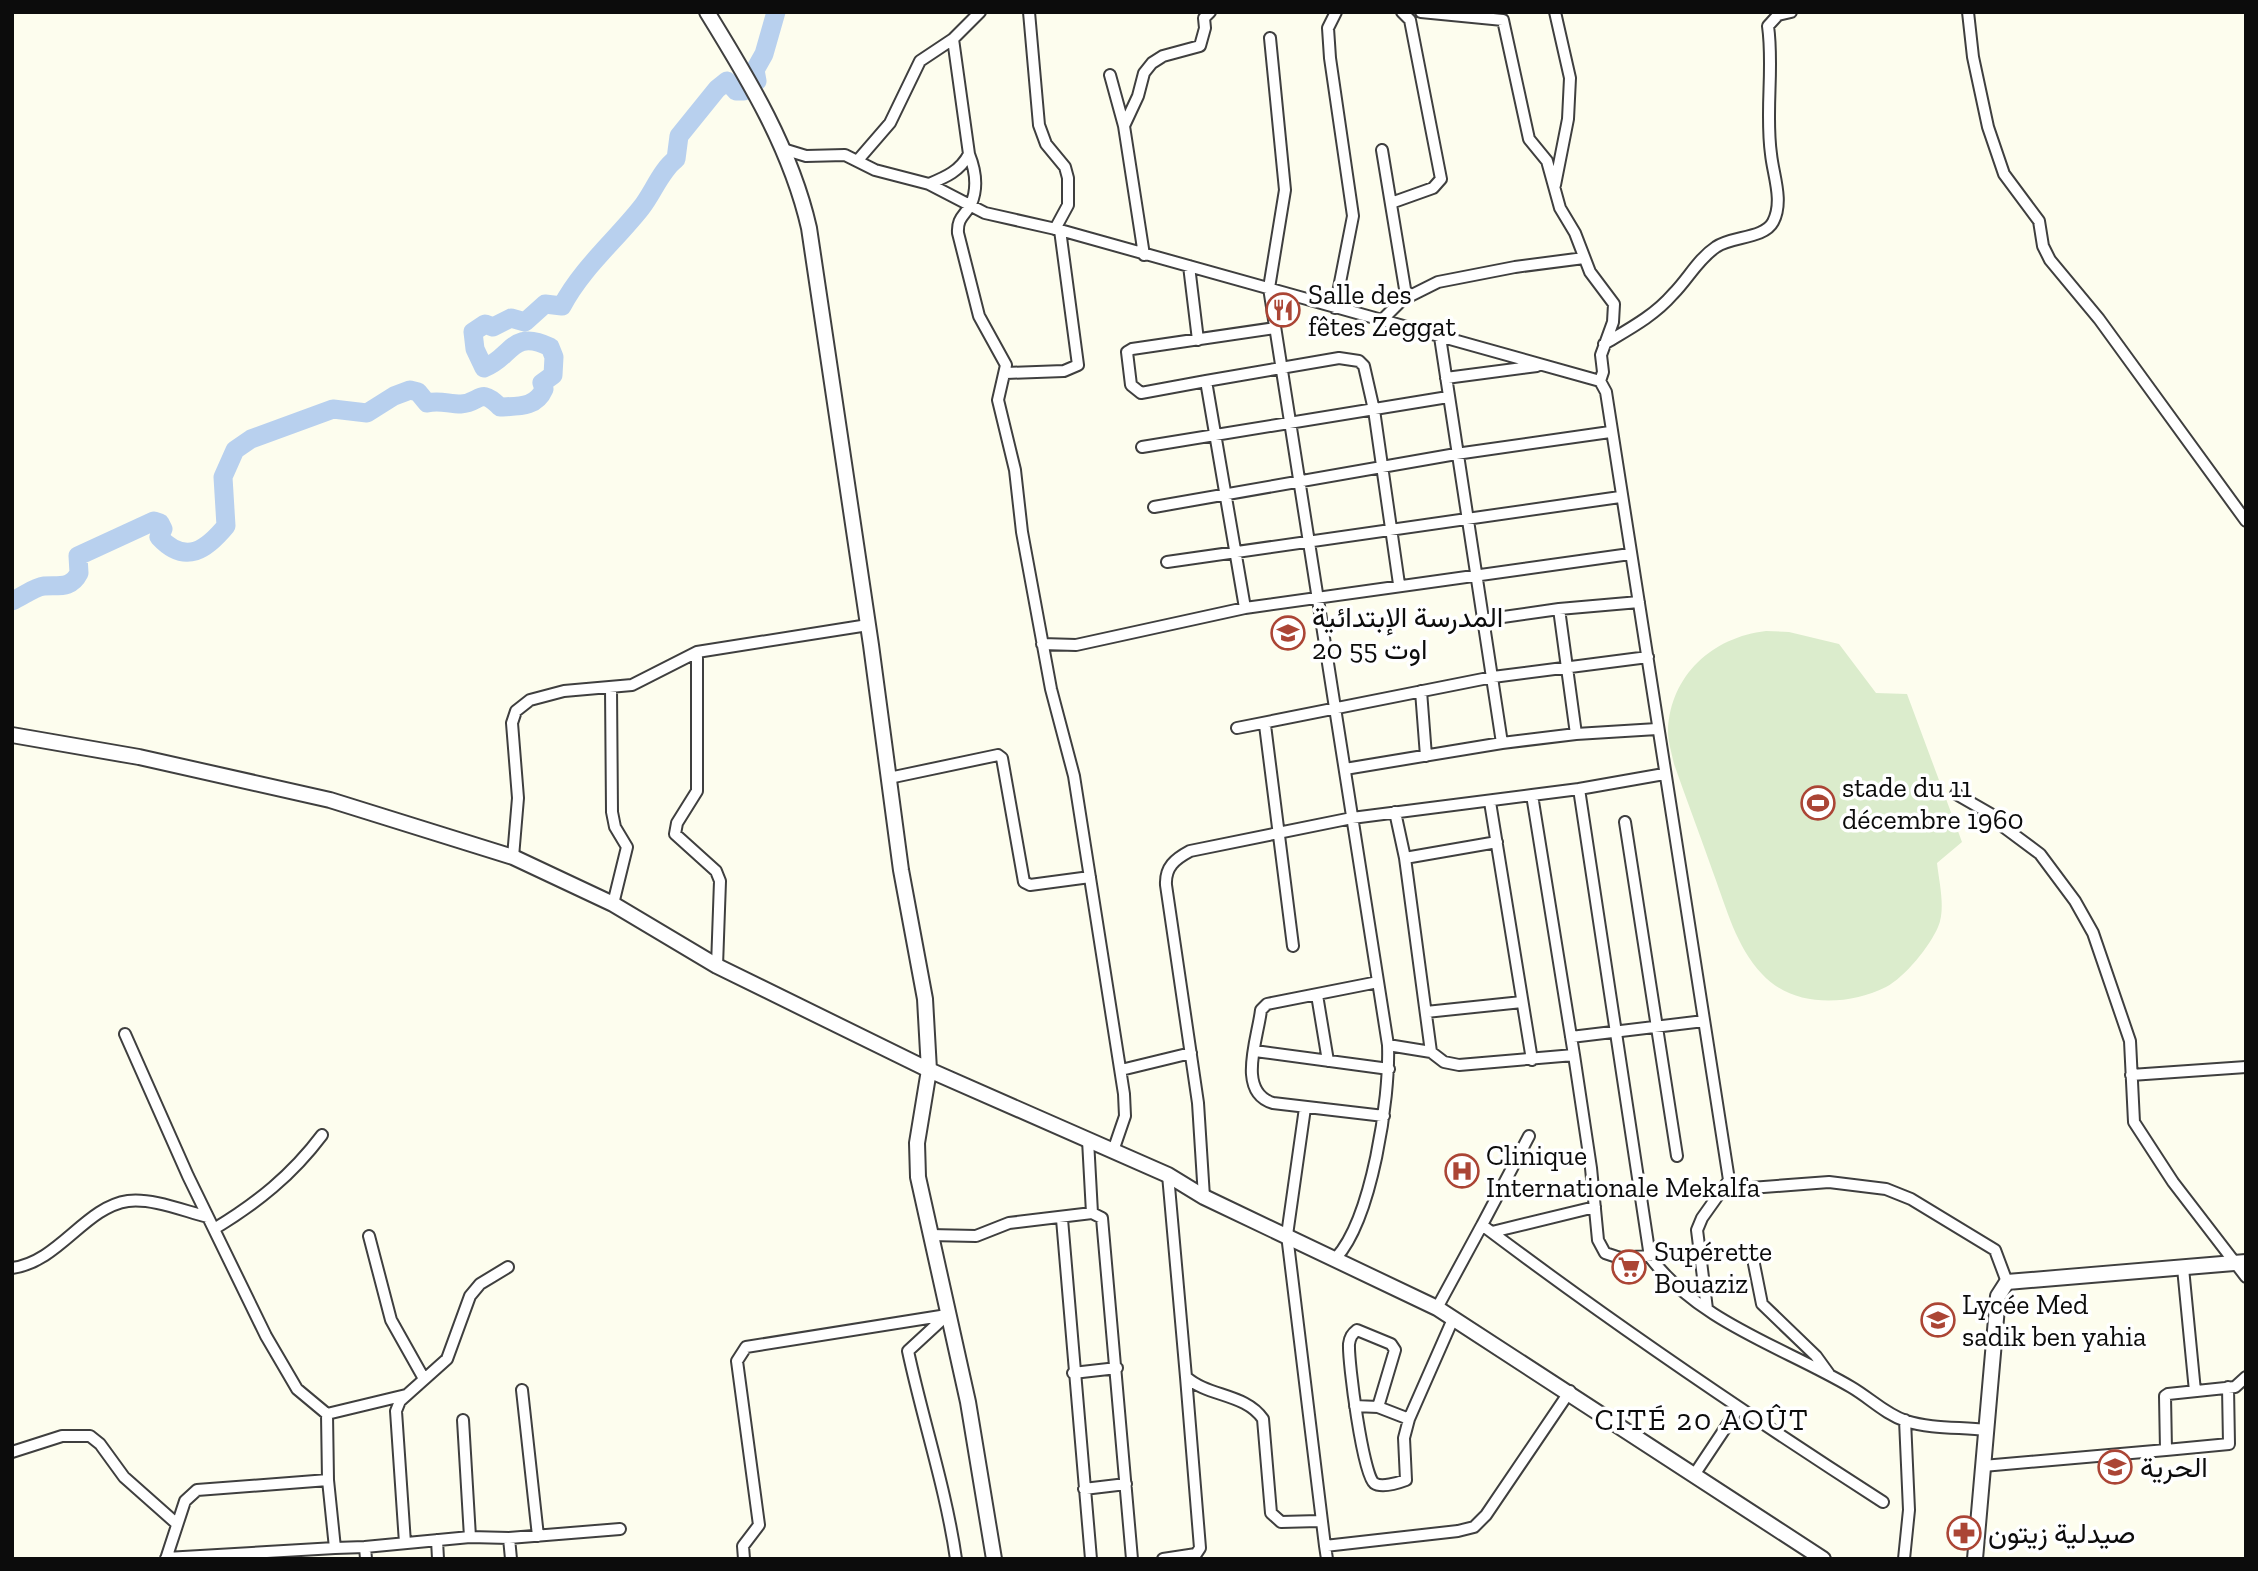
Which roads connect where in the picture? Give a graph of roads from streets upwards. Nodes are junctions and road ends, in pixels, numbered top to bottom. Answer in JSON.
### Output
{"nodes":[{"id":1,"x":706,"y":12,"type":"edge"},
{"id":2,"x":980,"y":12,"type":"edge"},
{"id":3,"x":1029,"y":12,"type":"edge"},
{"id":4,"x":1210,"y":12,"type":"edge"},
{"id":5,"x":1336,"y":12,"type":"edge"},
{"id":6,"x":1402,"y":12,"type":"edge"},
{"id":7,"x":1421,"y":12,"type":"edge"},
{"id":8,"x":1555,"y":12,"type":"edge"},
{"id":9,"x":1791,"y":12,"type":"edge"},
{"id":10,"x":1968,"y":12,"type":"edge"},
{"id":11,"x":1434,"y":13,"type":"edge"},
{"id":12,"x":1483,"y":14,"type":"edge"},
{"id":13,"x":1269,"y":38,"type":"dead end"},
{"id":14,"x":953,"y":39,"type":"junction"},
{"id":15,"x":1110,"y":75,"type":"dead end"},
{"id":16,"x":1124,"y":126,"type":"junction"},
{"id":17,"x":783,"y":149,"type":"junction"},
{"id":18,"x":1382,"y":150,"type":"dead end"},
{"id":19,"x":969,"y":154,"type":"junction"},
{"id":20,"x":859,"y":160,"type":"junction"},
{"id":21,"x":929,"y":184,"type":"junction"},
{"id":22,"x":1555,"y":188,"type":"junction"},
{"id":23,"x":1391,"y":203,"type":"junction"},
{"id":24,"x":970,"y":205,"type":"junction"},
{"id":25,"x":1057,"y":230,"type":"junction"},
{"id":26,"x":1144,"y":255,"type":"junction"},
{"id":27,"x":1584,"y":258,"type":"junction"},
{"id":28,"x":1189,"y":266,"type":"junction"},
{"id":29,"x":1269,"y":288,"type":"junction"},
{"id":30,"x":1402,"y":300,"type":"junction"},
{"id":31,"x":1335,"y":308,"type":"junction"},
{"id":32,"x":1381,"y":321,"type":"junction"},
{"id":33,"x":1275,"y":328,"type":"junction"},
{"id":34,"x":1440,"y":337,"type":"junction"},
{"id":35,"x":1198,"y":340,"type":"junction"},
{"id":36,"x":1604,"y":344,"type":"junction"},
{"id":37,"x":1542,"y":366,"type":"junction"},
{"id":38,"x":1282,"y":368,"type":"junction"},
{"id":39,"x":1006,"y":373,"type":"junction"},
{"id":40,"x":1446,"y":377,"type":"junction"},
{"id":41,"x":1206,"y":381,"type":"junction"},
{"id":42,"x":1600,"y":381,"type":"junction"},
{"id":43,"x":1448,"y":397,"type":"junction"},
{"id":44,"x":1374,"y":410,"type":"junction"},
{"id":45,"x":1291,"y":421,"type":"junction"},
{"id":46,"x":1610,"y":432,"type":"junction"},
{"id":47,"x":1215,"y":436,"type":"junction"},
{"id":48,"x":1142,"y":447,"type":"dead end"},
{"id":49,"x":1456,"y":454,"type":"junction"},
{"id":50,"x":1381,"y":467,"type":"junction"},
{"id":51,"x":1301,"y":483,"type":"junction"},
{"id":52,"x":1224,"y":496,"type":"junction"},
{"id":53,"x":1620,"y":497,"type":"junction"},
{"id":54,"x":1154,"y":507,"type":"dead end"},
{"id":55,"x":1469,"y":518,"type":"junction"},
{"id":56,"x":2246,"y":521,"type":"edge"},
{"id":57,"x":1392,"y":529,"type":"junction"},
{"id":58,"x":1309,"y":540,"type":"junction"},
{"id":59,"x":1235,"y":551,"type":"junction"},
{"id":60,"x":1629,"y":554,"type":"junction"},
{"id":61,"x":1167,"y":562,"type":"dead end"},
{"id":62,"x":1476,"y":574,"type":"junction"},
{"id":63,"x":1399,"y":584,"type":"junction"},
{"id":64,"x":1319,"y":597,"type":"junction"},
{"id":65,"x":1639,"y":602,"type":"junction"},
{"id":66,"x":1245,"y":608,"type":"junction"},
{"id":67,"x":1559,"y":608,"type":"junction"},
{"id":68,"x":1482,"y":620,"type":"junction"},
{"id":69,"x":868,"y":625,"type":"junction"},
{"id":70,"x":1042,"y":643,"type":"junction"},
{"id":71,"x":697,"y":652,"type":"junction"},
{"id":72,"x":1648,"y":657,"type":"junction"},
{"id":73,"x":1567,"y":667,"type":"junction"},
{"id":74,"x":1493,"y":677,"type":"junction"},
{"id":75,"x":611,"y":688,"type":"junction"},
{"id":76,"x":1421,"y":691,"type":"junction"},
{"id":77,"x":1337,"y":707,"type":"junction"},
{"id":78,"x":1265,"y":725,"type":"junction"},
{"id":79,"x":1237,"y":728,"type":"dead end"},
{"id":80,"x":1657,"y":729,"type":"junction"},
{"id":81,"x":1576,"y":734,"type":"junction"},
{"id":82,"x":12,"y":735,"type":"edge"},
{"id":83,"x":1502,"y":743,"type":"junction"},
{"id":84,"x":1426,"y":756,"type":"junction"},
{"id":85,"x":1345,"y":769,"type":"junction"},
{"id":86,"x":1664,"y":774,"type":"junction"},
{"id":87,"x":889,"y":778,"type":"junction"},
{"id":88,"x":1579,"y":789,"type":"junction"},
{"id":89,"x":1956,"y":794,"type":"dead end"},
{"id":90,"x":1532,"y":795,"type":"junction"},
{"id":91,"x":1490,"y":802,"type":"junction"},
{"id":92,"x":1395,"y":811,"type":"junction"},
{"id":93,"x":1352,"y":818,"type":"junction"},
{"id":94,"x":1625,"y":822,"type":"dead end"},
{"id":95,"x":1279,"y":831,"type":"junction"},
{"id":96,"x":1497,"y":842,"type":"junction"},
{"id":97,"x":513,"y":857,"type":"junction"},
{"id":98,"x":1405,"y":859,"type":"junction"},
{"id":99,"x":1090,"y":877,"type":"junction"},
{"id":100,"x":613,"y":904,"type":"junction"},
{"id":101,"x":1293,"y":946,"type":"dead end"},
{"id":102,"x":717,"y":966,"type":"junction"},
{"id":103,"x":1378,"y":982,"type":"junction"},
{"id":104,"x":1317,"y":995,"type":"junction"},
{"id":105,"x":1522,"y":1002,"type":"junction"},
{"id":106,"x":1426,"y":1012,"type":"junction"},
{"id":107,"x":1703,"y":1021,"type":"junction"},
{"id":108,"x":1658,"y":1026,"type":"junction"},
{"id":109,"x":1617,"y":1031,"type":"junction"},
{"id":110,"x":125,"y":1034,"type":"dead end"},
{"id":111,"x":1571,"y":1037,"type":"junction"},
{"id":112,"x":1388,"y":1045,"type":"junction"},
{"id":113,"x":1255,"y":1051,"type":"junction"},
{"id":114,"x":1432,"y":1052,"type":"junction"},
{"id":115,"x":1191,"y":1053,"type":"junction"},
{"id":116,"x":1574,"y":1055,"type":"junction"},
{"id":117,"x":1532,"y":1060,"type":"junction"},
{"id":118,"x":1328,"y":1061,"type":"junction"},
{"id":119,"x":2246,"y":1067,"type":"edge"},
{"id":120,"x":1389,"y":1069,"type":"junction"},
{"id":121,"x":929,"y":1070,"type":"junction"},
{"id":122,"x":1121,"y":1070,"type":"junction"},
{"id":123,"x":2131,"y":1075,"type":"junction"},
{"id":124,"x":1305,"y":1108,"type":"junction"},
{"id":125,"x":1384,"y":1116,"type":"junction"},
{"id":126,"x":321,"y":1135,"type":"dead end"},
{"id":127,"x":1529,"y":1136,"type":"dead end"},
{"id":128,"x":1087,"y":1140,"type":"junction"},
{"id":129,"x":1113,"y":1151,"type":"junction"},
{"id":130,"x":1677,"y":1156,"type":"dead end"},
{"id":131,"x":1168,"y":1175,"type":"junction"},
{"id":132,"x":1724,"y":1190,"type":"junction"},
{"id":133,"x":1204,"y":1197,"type":"junction"},
{"id":134,"x":1595,"y":1207,"type":"junction"},
{"id":135,"x":1092,"y":1213,"type":"junction"},
{"id":136,"x":208,"y":1217,"type":"junction"},
{"id":137,"x":1062,"y":1219,"type":"junction"},
{"id":138,"x":1482,"y":1225,"type":"junction"},
{"id":139,"x":214,"y":1229,"type":"junction"},
{"id":140,"x":1492,"y":1232,"type":"junction"},
{"id":141,"x":930,"y":1235,"type":"junction"},
{"id":142,"x":1287,"y":1235,"type":"junction"},
{"id":143,"x":369,"y":1236,"type":"dead end"},
{"id":144,"x":1698,"y":1252,"type":"junction"},
{"id":145,"x":1650,"y":1257,"type":"junction"},
{"id":146,"x":1336,"y":1258,"type":"junction"},
{"id":147,"x":2241,"y":1263,"type":"edge"},
{"id":148,"x":1754,"y":1264,"type":"dead end"},
{"id":149,"x":12,"y":1268,"type":"edge"},
{"id":150,"x":508,"y":1268,"type":"dead end"},
{"id":151,"x":2183,"y":1268,"type":"junction"},
{"id":152,"x":2246,"y":1277,"type":"edge"},
{"id":153,"x":2007,"y":1282,"type":"junction"},
{"id":154,"x":1437,"y":1308,"type":"junction"},
{"id":155,"x":1707,"y":1309,"type":"junction"},
{"id":156,"x":947,"y":1315,"type":"junction"},
{"id":157,"x":1453,"y":1319,"type":"junction"},
{"id":158,"x":1117,"y":1368,"type":"junction"},
{"id":159,"x":1073,"y":1373,"type":"junction"},
{"id":160,"x":1831,"y":1376,"type":"junction"},
{"id":161,"x":423,"y":1377,"type":"junction"},
{"id":162,"x":1186,"y":1377,"type":"junction"},
{"id":163,"x":2246,"y":1377,"type":"edge"},
{"id":164,"x":2228,"y":1387,"type":"junction"},
{"id":165,"x":522,"y":1390,"type":"dead end"},
{"id":166,"x":1570,"y":1391,"type":"junction"},
{"id":167,"x":2195,"y":1391,"type":"junction"},
{"id":168,"x":406,"y":1395,"type":"junction"},
{"id":169,"x":1355,"y":1405,"type":"junction"},
{"id":170,"x":1378,"y":1407,"type":"junction"},
{"id":171,"x":1738,"y":1409,"type":"junction"},
{"id":172,"x":327,"y":1414,"type":"junction"},
{"id":173,"x":1409,"y":1419,"type":"junction"},
{"id":174,"x":463,"y":1420,"type":"dead end"},
{"id":175,"x":1905,"y":1420,"type":"junction"},
{"id":176,"x":1986,"y":1430,"type":"junction"},
{"id":177,"x":2166,"y":1450,"type":"junction"},
{"id":178,"x":12,"y":1452,"type":"edge"},
{"id":179,"x":1983,"y":1466,"type":"junction"},
{"id":180,"x":1694,"y":1475,"type":"junction"},
{"id":181,"x":328,"y":1480,"type":"junction"},
{"id":182,"x":1126,"y":1484,"type":"junction"},
{"id":183,"x":1084,"y":1489,"type":"junction"},
{"id":184,"x":1883,"y":1502,"type":"dead end"},
{"id":185,"x":1320,"y":1521,"type":"junction"},
{"id":186,"x":177,"y":1524,"type":"junction"},
{"id":187,"x":620,"y":1528,"type":"dead end"},
{"id":188,"x":538,"y":1536,"type":"junction"},
{"id":189,"x":470,"y":1537,"type":"junction"},
{"id":190,"x":509,"y":1538,"type":"junction"},
{"id":191,"x":437,"y":1540,"type":"junction"},
{"id":192,"x":405,"y":1543,"type":"junction"},
{"id":193,"x":1325,"y":1546,"type":"junction"},
{"id":194,"x":365,"y":1547,"type":"junction"},
{"id":195,"x":335,"y":1548,"type":"junction"},
{"id":196,"x":297,"y":1555,"type":"edge"},
{"id":197,"x":166,"y":1558,"type":"edge"},
{"id":198,"x":214,"y":1558,"type":"edge"},
{"id":199,"x":366,"y":1559,"type":"edge"},
{"id":200,"x":438,"y":1559,"type":"edge"},
{"id":201,"x":511,"y":1559,"type":"edge"},
{"id":202,"x":744,"y":1559,"type":"edge"},
{"id":203,"x":956,"y":1559,"type":"edge"},
{"id":204,"x":994,"y":1559,"type":"edge"},
{"id":205,"x":1091,"y":1559,"type":"edge"},
{"id":206,"x":1132,"y":1559,"type":"edge"},
{"id":207,"x":1163,"y":1559,"type":"edge"},
{"id":208,"x":1327,"y":1559,"type":"edge"},
{"id":209,"x":1824,"y":1559,"type":"edge"},
{"id":210,"x":1904,"y":1559,"type":"edge"},
{"id":211,"x":1975,"y":1559,"type":"edge"}],
"edges":[{"from":1,"to":17,"type":"street"},
{"from":2,"to":14,"type":"street"},
{"from":3,"to":25,"type":"street"},
{"from":4,"to":16,"type":"street"},
{"from":5,"to":31,"type":"street"},
{"from":6,"to":23,"type":"street"},
{"from":7,"to":11,"type":"street"},
{"from":8,"to":22,"type":"street"},
{"from":9,"to":36,"type":"street"},
{"from":10,"to":56,"type":"street"},
{"from":11,"to":12,"type":"street"},
{"from":12,"to":22,"type":"street"},
{"from":13,"to":29,"type":"street"},
{"from":14,"to":19,"type":"street"},
{"from":14,"to":20,"type":"street"},
{"from":15,"to":16,"type":"street"},
{"from":16,"to":26,"type":"street"},
{"from":17,"to":20,"type":"street"},
{"from":17,"to":69,"type":"street"},
{"from":18,"to":23,"type":"street"},
{"from":19,"to":21,"type":"street"},
{"from":19,"to":24,"type":"street"},
{"from":20,"to":21,"type":"street"},
{"from":21,"to":24,"type":"street"},
{"from":22,"to":27,"type":"street"},
{"from":23,"to":30,"type":"street"},
{"from":24,"to":25,"type":"street"},
{"from":24,"to":39,"type":"street"},
{"from":25,"to":26,"type":"street"},
{"from":25,"to":39,"type":"street"},
{"from":26,"to":28,"type":"street"},
{"from":27,"to":30,"type":"street"},
{"from":27,"to":36,"type":"street"},
{"from":28,"to":29,"type":"street"},
{"from":28,"to":35,"type":"street"},
{"from":29,"to":31,"type":"street"},
{"from":29,"to":33,"type":"street"},
{"from":30,"to":32,"type":"street"},
{"from":31,"to":32,"type":"street"},
{"from":32,"to":34,"type":"street"},
{"from":33,"to":35,"type":"street"},
{"from":33,"to":38,"type":"street"},
{"from":34,"to":37,"type":"street"},
{"from":34,"to":40,"type":"street"},
{"from":35,"to":41,"type":"street"},
{"from":36,"to":42,"type":"street"},
{"from":37,"to":40,"type":"street"},
{"from":37,"to":42,"type":"street"},
{"from":38,"to":41,"type":"street"},
{"from":38,"to":44,"type":"street"},
{"from":38,"to":45,"type":"street"},
{"from":39,"to":70,"type":"street"},
{"from":40,"to":43,"type":"street"},
{"from":41,"to":47,"type":"street"},
{"from":42,"to":46,"type":"street"},
{"from":43,"to":44,"type":"street"},
{"from":43,"to":49,"type":"street"},
{"from":44,"to":45,"type":"street"},
{"from":44,"to":50,"type":"street"},
{"from":45,"to":47,"type":"street"},
{"from":45,"to":51,"type":"street"},
{"from":46,"to":49,"type":"street"},
{"from":46,"to":53,"type":"street"},
{"from":47,"to":48,"type":"street"},
{"from":47,"to":52,"type":"street"},
{"from":49,"to":50,"type":"street"},
{"from":49,"to":55,"type":"street"},
{"from":50,"to":51,"type":"street"},
{"from":50,"to":57,"type":"street"},
{"from":51,"to":52,"type":"street"},
{"from":51,"to":58,"type":"street"},
{"from":52,"to":54,"type":"street"},
{"from":52,"to":59,"type":"street"},
{"from":53,"to":55,"type":"street"},
{"from":53,"to":60,"type":"street"},
{"from":55,"to":57,"type":"street"},
{"from":55,"to":62,"type":"street"},
{"from":57,"to":58,"type":"street"},
{"from":57,"to":63,"type":"street"},
{"from":58,"to":59,"type":"street"},
{"from":58,"to":64,"type":"street"},
{"from":59,"to":61,"type":"street"},
{"from":59,"to":66,"type":"street"},
{"from":60,"to":62,"type":"street"},
{"from":60,"to":65,"type":"street"},
{"from":62,"to":63,"type":"street"},
{"from":62,"to":68,"type":"street"},
{"from":63,"to":64,"type":"street"},
{"from":64,"to":66,"type":"street"},
{"from":64,"to":77,"type":"street"},
{"from":65,"to":67,"type":"street"},
{"from":65,"to":72,"type":"street"},
{"from":66,"to":70,"type":"street"},
{"from":67,"to":68,"type":"street"},
{"from":67,"to":73,"type":"street"},
{"from":68,"to":74,"type":"street"},
{"from":69,"to":71,"type":"street"},
{"from":69,"to":87,"type":"street"},
{"from":70,"to":99,"type":"street"},
{"from":71,"to":75,"type":"street"},
{"from":71,"to":102,"type":"street"},
{"from":72,"to":73,"type":"street"},
{"from":72,"to":80,"type":"street"},
{"from":73,"to":74,"type":"street"},
{"from":73,"to":81,"type":"street"},
{"from":74,"to":76,"type":"street"},
{"from":74,"to":83,"type":"street"},
{"from":75,"to":97,"type":"street"},
{"from":75,"to":100,"type":"street"},
{"from":76,"to":77,"type":"street"},
{"from":76,"to":84,"type":"street"},
{"from":77,"to":78,"type":"street"},
{"from":77,"to":85,"type":"street"},
{"from":78,"to":79,"type":"street"},
{"from":78,"to":95,"type":"street"},
{"from":80,"to":81,"type":"street"},
{"from":80,"to":86,"type":"street"},
{"from":81,"to":83,"type":"street"},
{"from":82,"to":97,"type":"street"},
{"from":83,"to":84,"type":"street"},
{"from":84,"to":85,"type":"street"},
{"from":85,"to":93,"type":"street"},
{"from":86,"to":88,"type":"street"},
{"from":86,"to":107,"type":"street"},
{"from":87,"to":99,"type":"street"},
{"from":87,"to":121,"type":"street"},
{"from":88,"to":90,"type":"street"},
{"from":88,"to":109,"type":"street"},
{"from":89,"to":123,"type":"street"},
{"from":90,"to":91,"type":"street"},
{"from":90,"to":111,"type":"street"},
{"from":91,"to":92,"type":"street"},
{"from":91,"to":96,"type":"street"},
{"from":92,"to":93,"type":"street"},
{"from":92,"to":98,"type":"street"},
{"from":93,"to":95,"type":"street"},
{"from":93,"to":103,"type":"street"},
{"from":94,"to":108,"type":"street"},
{"from":95,"to":101,"type":"street"},
{"from":95,"to":115,"type":"street"},
{"from":96,"to":98,"type":"street"},
{"from":96,"to":105,"type":"street"},
{"from":97,"to":100,"type":"street"},
{"from":98,"to":106,"type":"street"},
{"from":99,"to":122,"type":"street"},
{"from":100,"to":102,"type":"street"},
{"from":102,"to":121,"type":"street"},
{"from":103,"to":104,"type":"street"},
{"from":103,"to":112,"type":"street"},
{"from":104,"to":113,"type":"street"},
{"from":104,"to":118,"type":"street"},
{"from":105,"to":106,"type":"street"},
{"from":105,"to":117,"type":"street"},
{"from":106,"to":114,"type":"street"},
{"from":107,"to":108,"type":"street"},
{"from":107,"to":132,"type":"street"},
{"from":108,"to":109,"type":"street"},
{"from":108,"to":130,"type":"street"},
{"from":109,"to":111,"type":"street"},
{"from":109,"to":145,"type":"street"},
{"from":110,"to":136,"type":"street"},
{"from":111,"to":116,"type":"street"},
{"from":112,"to":114,"type":"street"},
{"from":112,"to":120,"type":"street"},
{"from":113,"to":118,"type":"street"},
{"from":113,"to":124,"type":"street"},
{"from":114,"to":117,"type":"street"},
{"from":115,"to":122,"type":"street"},
{"from":115,"to":133,"type":"street"},
{"from":116,"to":117,"type":"street"},
{"from":116,"to":134,"type":"street"},
{"from":118,"to":120,"type":"street"},
{"from":119,"to":123,"type":"street"},
{"from":120,"to":125,"type":"street"},
{"from":121,"to":128,"type":"street"},
{"from":121,"to":141,"type":"street"},
{"from":122,"to":129,"type":"street"},
{"from":123,"to":147,"type":"street"},
{"from":124,"to":125,"type":"street"},
{"from":124,"to":142,"type":"street"},
{"from":125,"to":146,"type":"street"},
{"from":126,"to":139,"type":"street"},
{"from":127,"to":138,"type":"street"},
{"from":128,"to":129,"type":"street"},
{"from":128,"to":135,"type":"street"},
{"from":129,"to":131,"type":"street"},
{"from":131,"to":133,"type":"street"},
{"from":131,"to":162,"type":"street"},
{"from":132,"to":144,"type":"street"},
{"from":132,"to":153,"type":"street"},
{"from":133,"to":142,"type":"street"},
{"from":134,"to":140,"type":"street"},
{"from":134,"to":145,"type":"street"},
{"from":135,"to":137,"type":"street"},
{"from":135,"to":158,"type":"street"},
{"from":136,"to":139,"type":"street"},
{"from":136,"to":149,"type":"street"},
{"from":137,"to":141,"type":"street"},
{"from":137,"to":159,"type":"street"},
{"from":138,"to":140,"type":"street"},
{"from":138,"to":154,"type":"street"},
{"from":139,"to":172,"type":"street"},
{"from":140,"to":171,"type":"street"},
{"from":141,"to":156,"type":"street"},
{"from":142,"to":146,"type":"street"},
{"from":142,"to":185,"type":"street"},
{"from":143,"to":161,"type":"street"},
{"from":144,"to":145,"type":"street"},
{"from":144,"to":155,"type":"street"},
{"from":145,"to":155,"type":"street"},
{"from":146,"to":154,"type":"street"},
{"from":147,"to":151,"type":"street"},
{"from":147,"to":152,"type":"street"},
{"from":148,"to":160,"type":"street"},
{"from":150,"to":161,"type":"street"},
{"from":151,"to":153,"type":"street"},
{"from":151,"to":167,"type":"street"},
{"from":153,"to":176,"type":"street"},
{"from":154,"to":157,"type":"street"},
{"from":155,"to":160,"type":"street"},
{"from":156,"to":202,"type":"street"},
{"from":156,"to":203,"type":"street"},
{"from":156,"to":204,"type":"street"},
{"from":157,"to":166,"type":"street"},
{"from":157,"to":173,"type":"street"},
{"from":158,"to":159,"type":"street"},
{"from":158,"to":182,"type":"street"},
{"from":159,"to":183,"type":"street"},
{"from":160,"to":175,"type":"street"},
{"from":161,"to":168,"type":"street"},
{"from":162,"to":185,"type":"street"},
{"from":162,"to":207,"type":"street"},
{"from":163,"to":164,"type":"street"},
{"from":164,"to":167,"type":"street"},
{"from":164,"to":177,"type":"street"},
{"from":165,"to":188,"type":"street"},
{"from":166,"to":180,"type":"street"},
{"from":166,"to":193,"type":"street"},
{"from":167,"to":177,"type":"street"},
{"from":168,"to":172,"type":"street"},
{"from":168,"to":192,"type":"street"},
{"from":169,"to":170,"type":"street"},
{"from":169,"to":170,"type":"street"},
{"from":169,"to":173,"type":"street"},
{"from":170,"to":173,"type":"street"},
{"from":171,"to":180,"type":"street"},
{"from":171,"to":184,"type":"street"},
{"from":172,"to":181,"type":"street"},
{"from":174,"to":189,"type":"street"},
{"from":175,"to":176,"type":"street"},
{"from":175,"to":210,"type":"street"},
{"from":176,"to":179,"type":"street"},
{"from":177,"to":179,"type":"street"},
{"from":178,"to":186,"type":"street"},
{"from":179,"to":211,"type":"street"},
{"from":180,"to":209,"type":"street"},
{"from":181,"to":186,"type":"street"},
{"from":181,"to":195,"type":"street"},
{"from":182,"to":183,"type":"street"},
{"from":182,"to":206,"type":"street"},
{"from":183,"to":205,"type":"street"},
{"from":185,"to":193,"type":"street"},
{"from":186,"to":197,"type":"street"},
{"from":187,"to":188,"type":"street"},
{"from":188,"to":190,"type":"street"},
{"from":189,"to":190,"type":"street"},
{"from":189,"to":191,"type":"street"},
{"from":190,"to":201,"type":"street"},
{"from":191,"to":192,"type":"street"},
{"from":191,"to":200,"type":"street"},
{"from":192,"to":194,"type":"street"},
{"from":193,"to":208,"type":"street"},
{"from":194,"to":195,"type":"street"},
{"from":194,"to":199,"type":"street"},
{"from":195,"to":196,"type":"street"},
{"from":196,"to":198,"type":"street"},
{"from":197,"to":198,"type":"street"}]}
